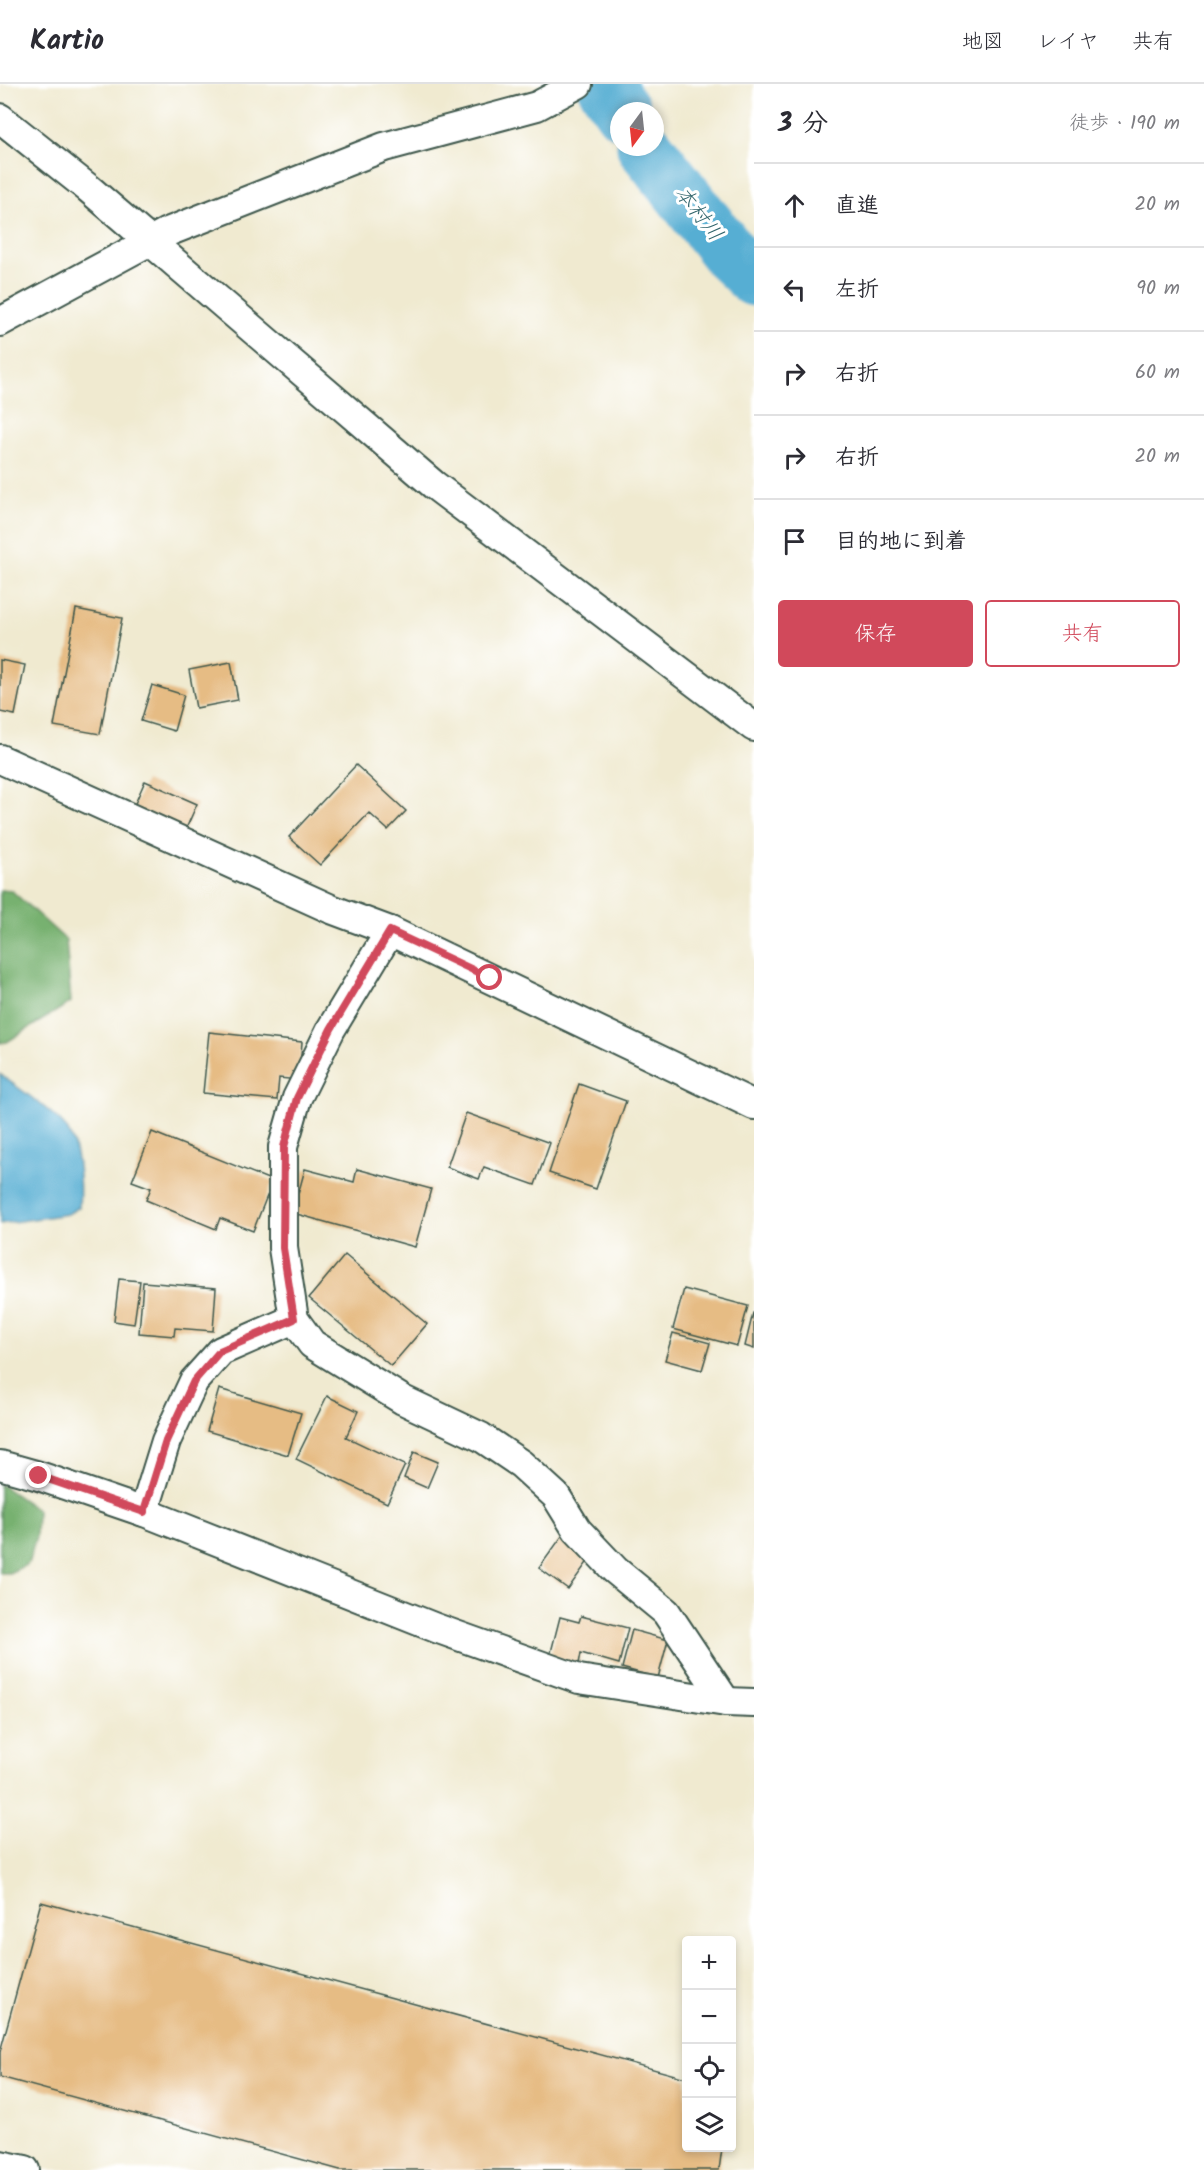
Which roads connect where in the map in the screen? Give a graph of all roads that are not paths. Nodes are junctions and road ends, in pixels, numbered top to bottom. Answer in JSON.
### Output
{"nodes":[{"id":1,"x":578,"y":84,"type":"edge"},
{"id":2,"x":0,"y":118,"type":"edge"},
{"id":3,"x":148,"y":241,"type":"junction"},
{"id":4,"x":0,"y":322,"type":"edge"},
{"id":5,"x":754,"y":727,"type":"edge"},
{"id":6,"x":0,"y":759,"type":"edge"},
{"id":7,"x":390,"y":931,"type":"junction"},
{"id":8,"x":754,"y":1105,"type":"edge"},
{"id":9,"x":294,"y":1319,"type":"junction"},
{"id":10,"x":0,"y":1465,"type":"edge"},
{"id":11,"x":144,"y":1512,"type":"junction"},
{"id":12,"x":740,"y":1702,"type":"edge"},
{"id":13,"x":0,"y":2165,"type":"edge"},
{"id":14,"x":25,"y":2170,"type":"edge"}],
"edges":[{"from":1,"to":3,"type":"street"},
{"from":2,"to":3,"type":"street"},
{"from":3,"to":4,"type":"street"},
{"from":3,"to":5,"type":"street"},
{"from":6,"to":7,"type":"street"},
{"from":7,"to":8,"type":"street"},
{"from":7,"to":9,"type":"street"},
{"from":9,"to":11,"type":"street"},
{"from":9,"to":12,"type":"street"},
{"from":10,"to":11,"type":"street"},
{"from":11,"to":12,"type":"street"},
{"from":13,"to":14,"type":"street"}]}
